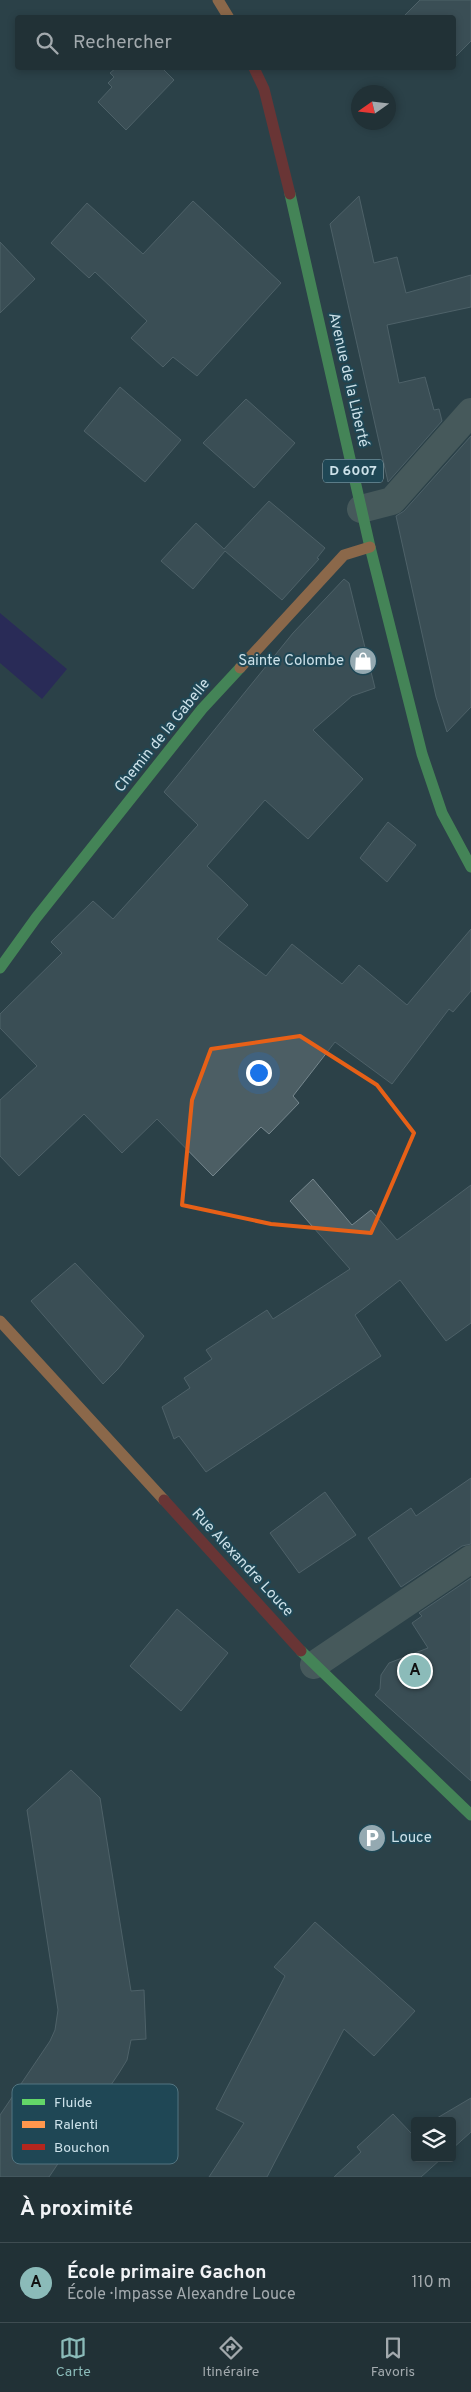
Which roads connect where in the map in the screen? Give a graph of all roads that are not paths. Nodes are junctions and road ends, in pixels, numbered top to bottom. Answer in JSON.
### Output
{"nodes":[{"id":1,"x":218,"y":0,"type":"edge"},
{"id":2,"x":227,"y":15,"type":"edge"},
{"id":3,"x":255,"y":70,"type":"edge"},
{"id":4,"x":471,"y":412,"type":"edge"},
{"id":5,"x":361,"y":510,"type":"junction"},
{"id":6,"x":370,"y":547,"type":"junction"},
{"id":7,"x":471,"y":867,"type":"edge"},
{"id":8,"x":0,"y":968,"type":"edge"},
{"id":9,"x":0,"y":1321,"type":"edge"},
{"id":10,"x":471,"y":1559,"type":"edge"},
{"id":11,"x":314,"y":1665,"type":"junction"},
{"id":12,"x":471,"y":1816,"type":"edge"}],
"edges":[{"from":1,"to":2,"type":"street"},
{"from":3,"to":5,"type":"street","name":"Avenue de la Liberté","number":"D 6007"},
{"from":4,"to":5,"type":"street"},
{"from":5,"to":6,"type":"street","name":"Avenue de la Liberté","number":"D 6007"},
{"from":6,"to":7,"type":"street","name":"Avenue de la Liberté","number":"D 6007"},
{"from":6,"to":8,"type":"street","name":"Chemin de la Gabelle"},
{"from":9,"to":11,"type":"street","name":"Rue Alexandre Louce"},
{"from":10,"to":11,"type":"street"},
{"from":11,"to":12,"type":"street","name":"Rue Alexandre Louce"}]}
